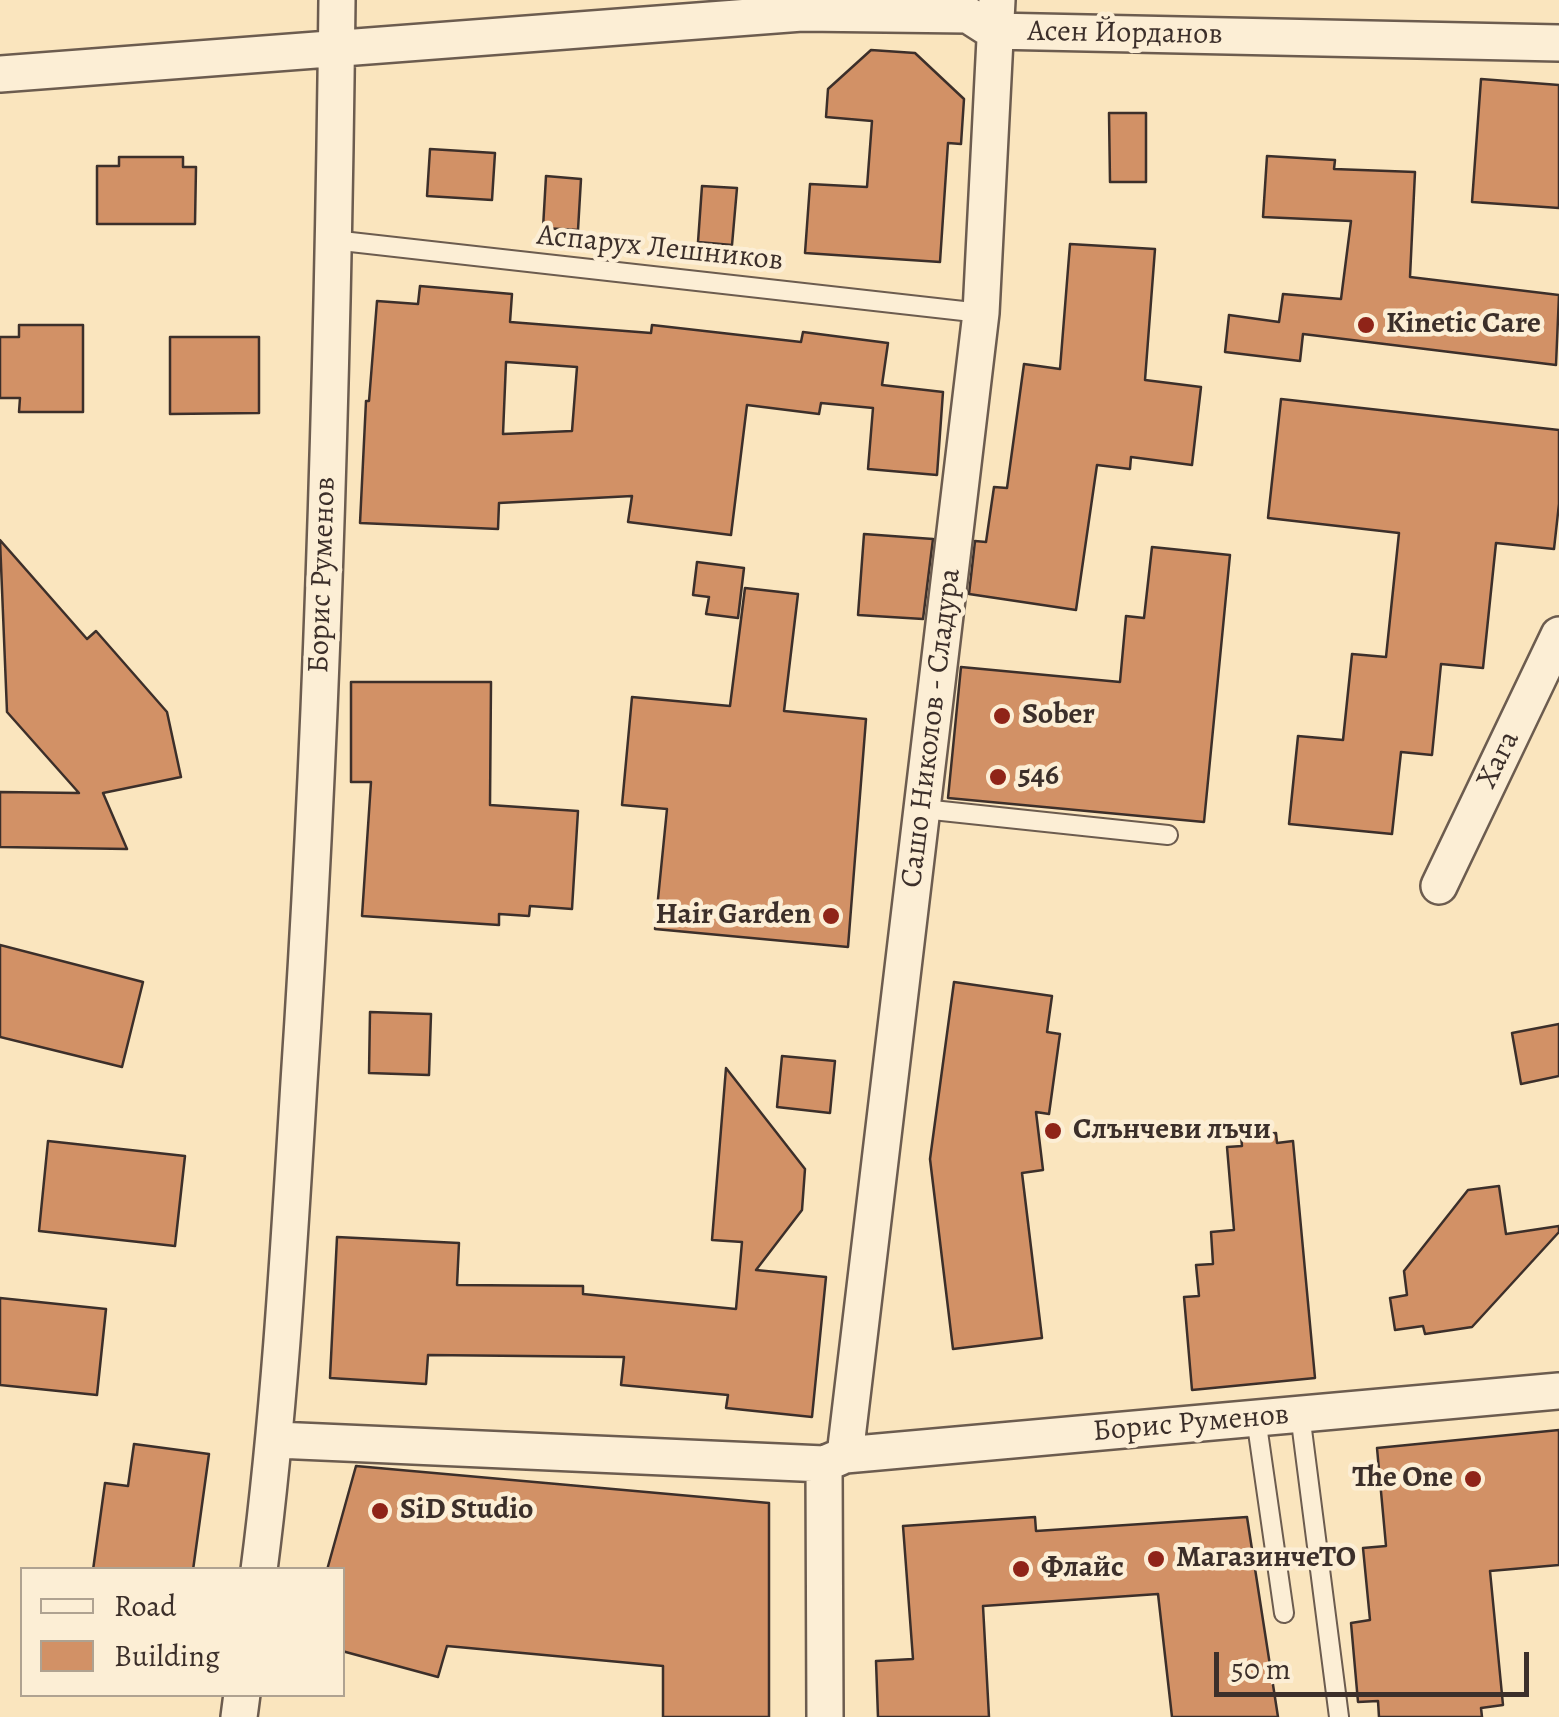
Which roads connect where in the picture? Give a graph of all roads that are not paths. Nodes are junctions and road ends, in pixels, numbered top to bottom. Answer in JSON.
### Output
{"nodes":[{"id":1,"x":336,"y":0,"type":"edge"},
{"id":2,"x":995,"y":16,"type":"edge"},
{"id":3,"x":1559,"y":43,"type":"edge"},
{"id":4,"x":336,"y":46,"type":"junction"},
{"id":5,"x":0,"y":74,"type":"edge"},
{"id":6,"x":333,"y":240,"type":"junction"},
{"id":7,"x":981,"y":313,"type":"junction"},
{"id":8,"x":1559,"y":635,"type":"edge"},
{"id":9,"x":923,"y":810,"type":"junction"},
{"id":10,"x":1168,"y":835,"type":"dead end"},
{"id":11,"x":1439,"y":886,"type":"dead end"},
{"id":12,"x":1559,"y":1391,"type":"edge"},
{"id":13,"x":1300,"y":1414,"type":"junction"},
{"id":14,"x":1256,"y":1418,"type":"junction"},
{"id":15,"x":276,"y":1440,"type":"junction"},
{"id":16,"x":835,"y":1459,"type":"junction"},
{"id":17,"x":258,"y":1567,"type":"edge"},
{"id":18,"x":1284,"y":1614,"type":"dead end"},
{"id":19,"x":825,"y":1717,"type":"edge"},
{"id":20,"x":1339,"y":1717,"type":"edge"}],
"edges":[{"from":1,"to":4,"type":"street","name":"Борис Руменов"},
{"from":2,"to":3,"type":"street","name":"Асен Йорданов"},
{"from":2,"to":4,"type":"street","name":"Асен Йорданов"},
{"from":2,"to":7,"type":"street","name":"Сашо Николов - Сладура"},
{"from":4,"to":5,"type":"street"},
{"from":4,"to":6,"type":"street","name":"Борис Руменов"},
{"from":6,"to":7,"type":"lane","name":"Аспарух Лешников"},
{"from":6,"to":15,"type":"street","name":"Борис Руменов"},
{"from":7,"to":9,"type":"street","name":"Сашо Николов - Сладура"},
{"from":8,"to":11,"type":"street","name":"Хага"},
{"from":9,"to":10,"type":"lane"},
{"from":9,"to":16,"type":"street","name":"Сашо Николов - Сладура"},
{"from":12,"to":13,"type":"street","name":"Борис Руменов"},
{"from":13,"to":14,"type":"street","name":"Борис Руменов"},
{"from":13,"to":20,"type":"lane"},
{"from":14,"to":16,"type":"street","name":"Борис Руменов"},
{"from":14,"to":18,"type":"lane"},
{"from":15,"to":16,"type":"street","name":"Борис Руменов"},
{"from":15,"to":17,"type":"street","name":"Борис Руменов"},
{"from":16,"to":19,"type":"street"}]}
